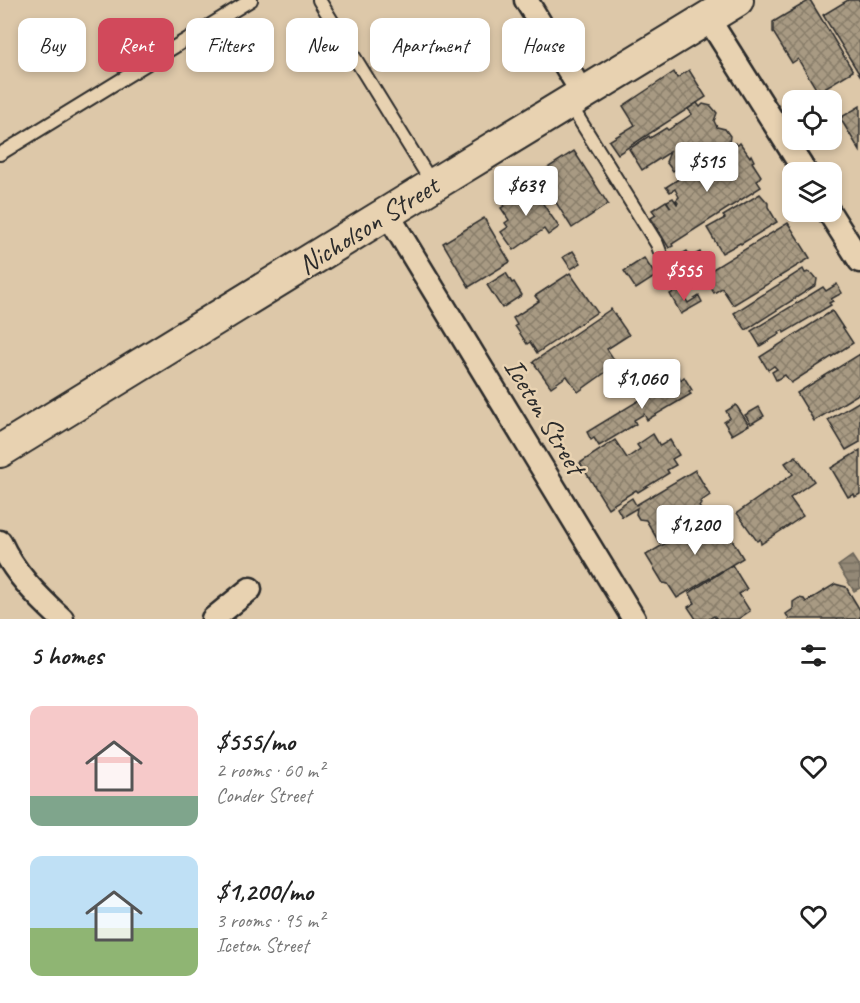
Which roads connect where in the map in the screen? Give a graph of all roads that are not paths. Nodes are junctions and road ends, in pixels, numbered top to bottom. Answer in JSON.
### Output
{"nodes":[{"id":1,"x":251,"y":0,"type":"edge"},
{"id":2,"x":319,"y":0,"type":"edge"},
{"id":3,"x":526,"y":0,"type":"edge"},
{"id":4,"x":737,"y":0,"type":"edge"},
{"id":5,"x":708,"y":18,"type":"junction"},
{"id":6,"x":576,"y":98,"type":"junction"},
{"id":7,"x":0,"y":154,"type":"edge"},
{"id":8,"x":799,"y":162,"type":"edge"},
{"id":9,"x":433,"y":184,"type":"junction"},
{"id":10,"x":387,"y":213,"type":"junction"},
{"id":11,"x":835,"y":222,"type":"edge"},
{"id":12,"x":860,"y":261,"type":"edge"},
{"id":13,"x":672,"y":283,"type":"dead end"},
{"id":14,"x":0,"y":452,"type":"edge"},
{"id":15,"x":0,"y":542,"type":"edge"},
{"id":16,"x":0,"y":565,"type":"edge"},
{"id":17,"x":24,"y":581,"type":"junction"},
{"id":18,"x":250,"y":589,"type":"dead end"},
{"id":19,"x":62,"y":619,"type":"edge"},
{"id":20,"x":213,"y":619,"type":"edge"},
{"id":21,"x":634,"y":619,"type":"edge"}],
"edges":[{"from":1,"to":7,"type":"lane"},
{"from":2,"to":9,"type":"lane"},
{"from":3,"to":6,"type":"street"},
{"from":4,"to":5,"type":"street","name":"Nicholson Street"},
{"from":5,"to":6,"type":"street","name":"Nicholson Street"},
{"from":5,"to":8,"type":"street"},
{"from":6,"to":9,"type":"street","name":"Nicholson Street"},
{"from":6,"to":13,"type":"lane"},
{"from":9,"to":10,"type":"street","name":"Nicholson Street"},
{"from":10,"to":14,"type":"street","name":"Nicholson Street"},
{"from":10,"to":21,"type":"street","name":"Iceton Street"},
{"from":11,"to":12,"type":"street"},
{"from":15,"to":17,"type":"street"},
{"from":16,"to":17,"type":"street"},
{"from":17,"to":19,"type":"street"},
{"from":18,"to":20,"type":"street"}]}
